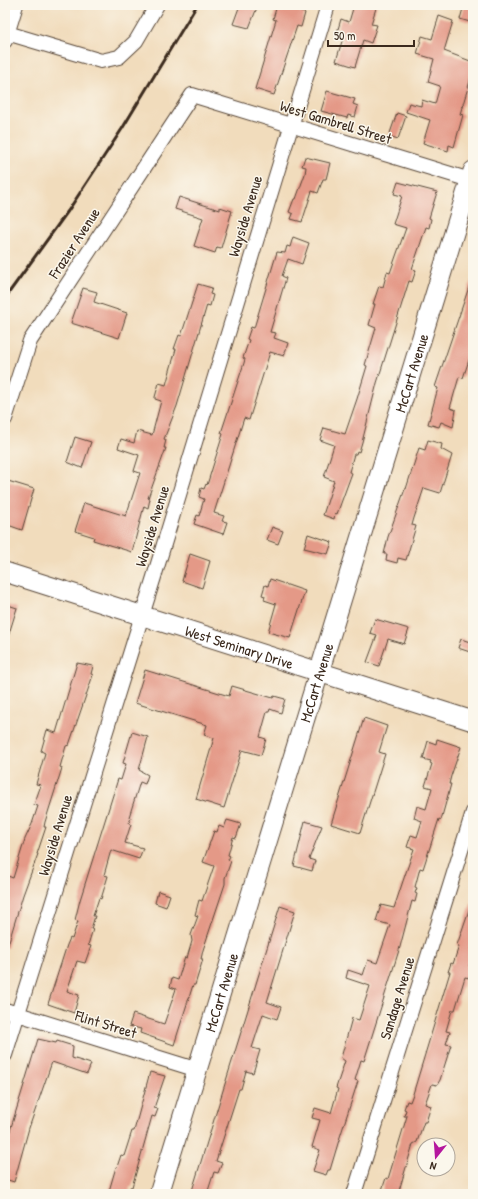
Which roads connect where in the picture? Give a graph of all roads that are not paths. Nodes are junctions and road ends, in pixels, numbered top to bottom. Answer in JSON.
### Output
{"nodes":[{"id":1,"x":16,"y":5,"type":"edge"},
{"id":2,"x":157,"y":5,"type":"edge"},
{"id":3,"x":328,"y":5,"type":"edge"},
{"id":4,"x":6,"y":37,"type":"edge"},
{"id":5,"x":192,"y":95,"type":"joint"},
{"id":6,"x":290,"y":126,"type":"junction"},
{"id":7,"x":472,"y":176,"type":"edge"},
{"id":8,"x":5,"y":419,"type":"edge"},
{"id":9,"x":5,"y":572,"type":"edge"},
{"id":10,"x":142,"y":615,"type":"junction"},
{"id":11,"x":321,"y":672,"type":"junction"},
{"id":12,"x":473,"y":721,"type":"edge"},
{"id":13,"x":473,"y":812,"type":"edge"},
{"id":14,"x":11,"y":1012,"type":"edge"},
{"id":15,"x":5,"y":1055,"type":"edge"},
{"id":16,"x":198,"y":1070,"type":"junction"},
{"id":17,"x":159,"y":1194,"type":"edge"},
{"id":18,"x":354,"y":1194,"type":"edge"}],
"edges":[{"from":1,"to":4,"type":"street"},
{"from":2,"to":4,"type":"street"},
{"from":3,"to":6,"type":"street","name":"Wayside Avenue"},
{"from":5,"to":6,"type":"street","name":"West Gambrell Street"},
{"from":5,"to":8,"type":"street","name":"Frazier Avenue"},
{"from":6,"to":7,"type":"street","name":"West Gambrell Street"},
{"from":6,"to":10,"type":"street","name":"Wayside Avenue"},
{"from":7,"to":11,"type":"main road","name":"McCart Avenue"},
{"from":9,"to":10,"type":"main road","name":"West Seminary Drive"},
{"from":10,"to":11,"type":"main road","name":"West Seminary Drive"},
{"from":10,"to":14,"type":"street","name":"Wayside Avenue"},
{"from":11,"to":12,"type":"main road","name":"West Seminary Drive"},
{"from":11,"to":16,"type":"main road","name":"McCart Avenue"},
{"from":13,"to":18,"type":"street","name":"Sandage Avenue"},
{"from":14,"to":15,"type":"street","name":"Wayside Avenue"},
{"from":14,"to":16,"type":"street","name":"Flint Street"},
{"from":16,"to":17,"type":"main road","name":"McCart Avenue"}]}
